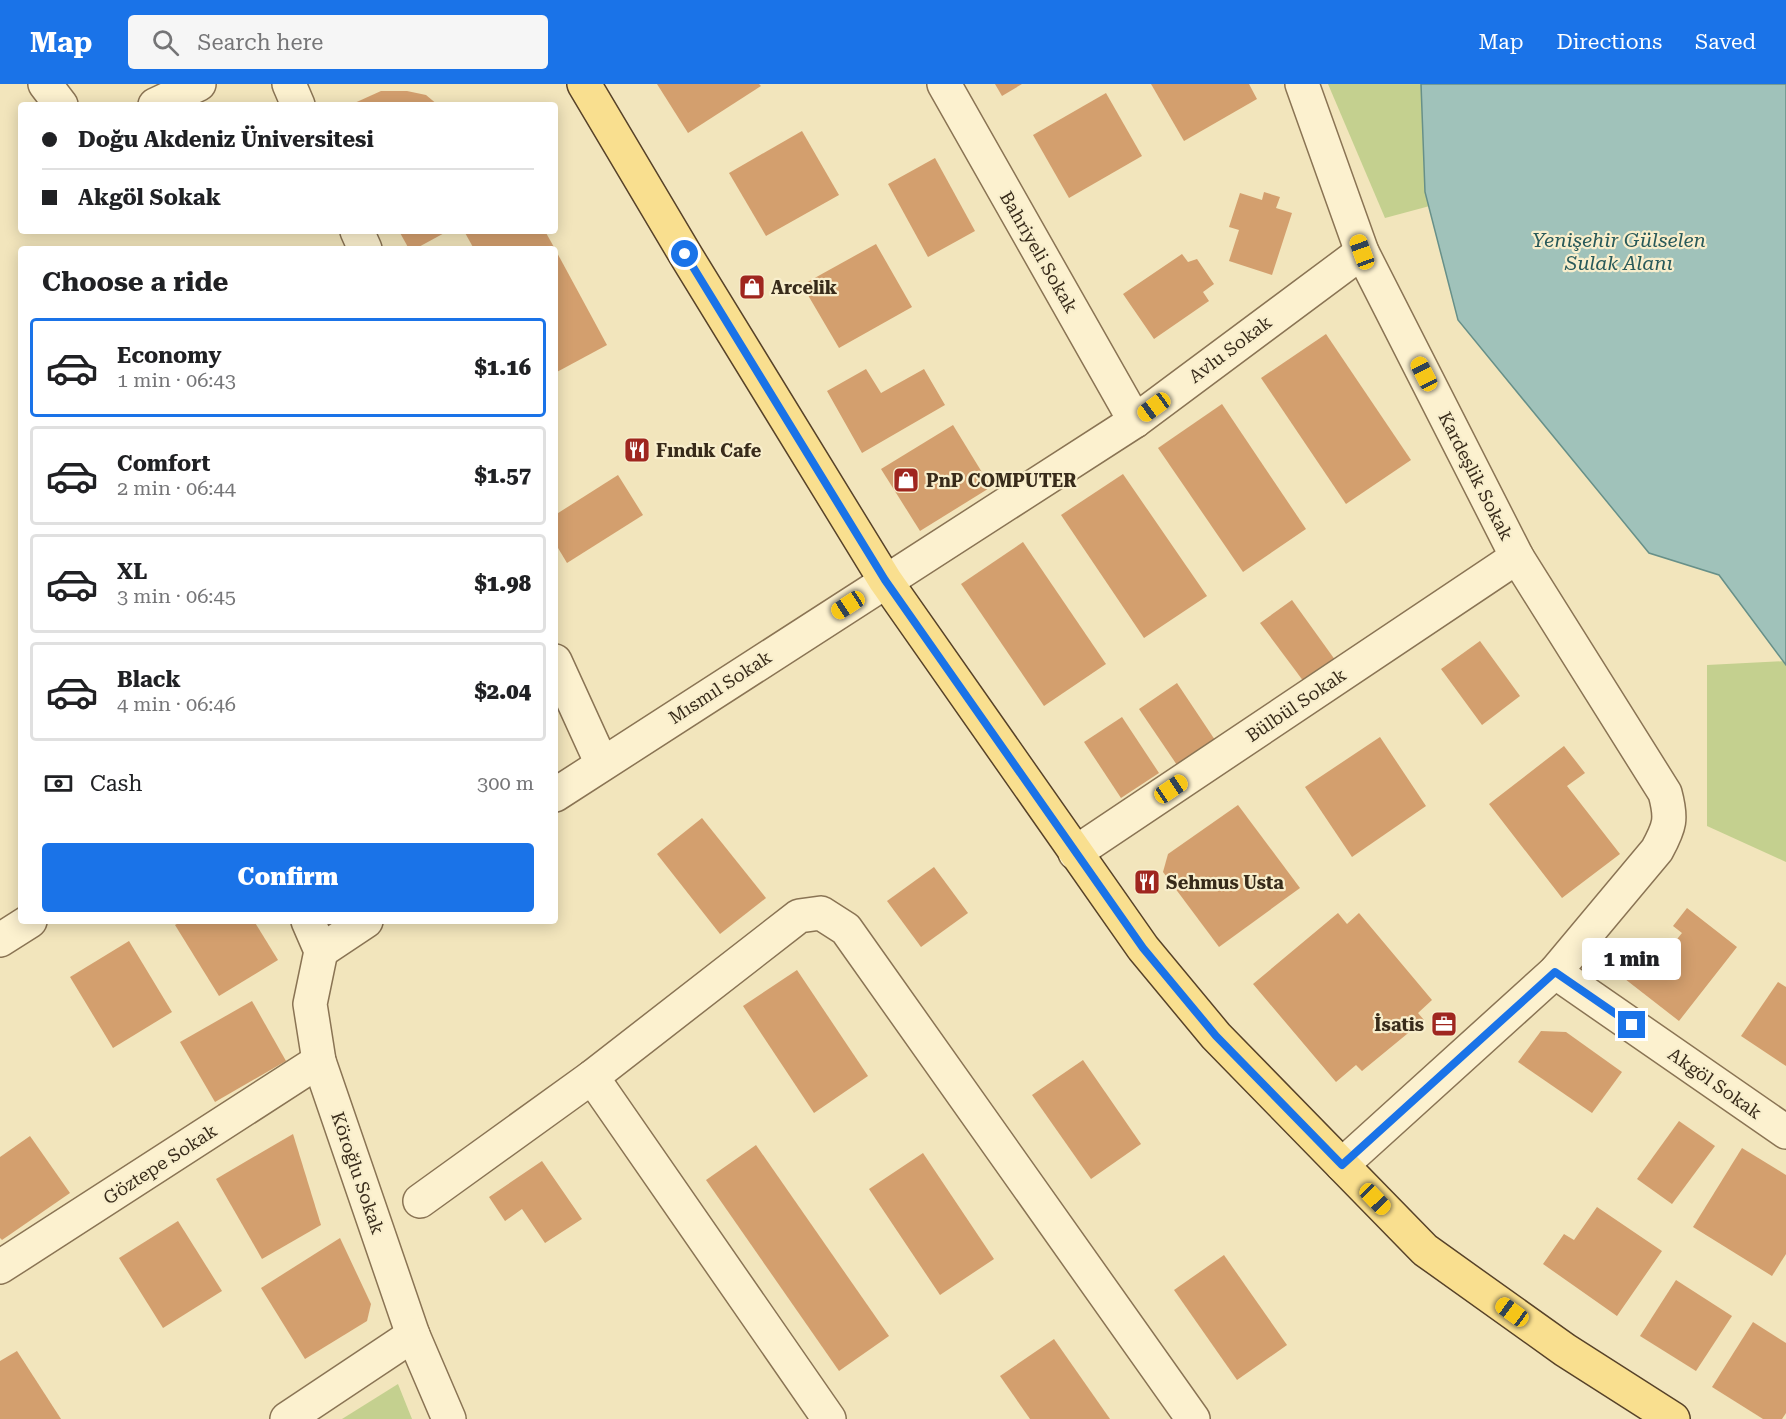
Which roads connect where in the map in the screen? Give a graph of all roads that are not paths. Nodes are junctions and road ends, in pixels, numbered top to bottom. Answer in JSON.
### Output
{"nodes":[{"id":1,"x":45,"y":84,"type":"edge"},
{"id":2,"x":199,"y":84,"type":"edge"},
{"id":3,"x":289,"y":84,"type":"edge"},
{"id":4,"x":584,"y":84,"type":"edge"},
{"id":5,"x":944,"y":84,"type":"edge"},
{"id":6,"x":1302,"y":84,"type":"edge"},
{"id":7,"x":59,"y":102,"type":"edge"},
{"id":8,"x":161,"y":102,"type":"edge"},
{"id":9,"x":297,"y":102,"type":"edge"},
{"id":10,"x":1362,"y":252,"type":"junction"},
{"id":11,"x":1135,"y":421,"type":"junction"},
{"id":12,"x":1517,"y":556,"type":"junction"},
{"id":13,"x":885,"y":580,"type":"junction"},
{"id":14,"x":558,"y":668,"type":"edge"},
{"id":15,"x":602,"y":764,"type":"junction"},
{"id":16,"x":558,"y":793,"type":"edge"},
{"id":17,"x":1075,"y":853,"type":"junction"},
{"id":18,"x":25,"y":924,"type":"edge"},
{"id":19,"x":309,"y":924,"type":"edge"},
{"id":20,"x":362,"y":924,"type":"edge"},
{"id":21,"x":0,"y":940,"type":"edge"},
{"id":22,"x":321,"y":951,"type":"junction"},
{"id":23,"x":1555,"y":972,"type":"junction"},
{"id":24,"x":319,"y":1061,"type":"junction"},
{"id":25,"x":592,"y":1077,"type":"junction"},
{"id":26,"x":1786,"y":1132,"type":"edge"},
{"id":27,"x":1342,"y":1165,"type":"junction"},
{"id":28,"x":420,"y":1200,"type":"dead end"},
{"id":29,"x":0,"y":1267,"type":"edge"},
{"id":30,"x":413,"y":1335,"type":"junction"},
{"id":31,"x":287,"y":1419,"type":"edge"},
{"id":32,"x":449,"y":1419,"type":"edge"},
{"id":33,"x":829,"y":1419,"type":"edge"},
{"id":34,"x":1193,"y":1419,"type":"edge"},
{"id":35,"x":1673,"y":1419,"type":"edge"}],
"edges":[{"from":1,"to":7,"type":"street"},
{"from":2,"to":8,"type":"street"},
{"from":3,"to":9,"type":"street"},
{"from":4,"to":13,"type":"main road"},
{"from":5,"to":11,"type":"street","name":"Bahriyeli Sokak"},
{"from":6,"to":10,"type":"street","name":"Kardeşlik Sokak"},
{"from":10,"to":11,"type":"street","name":"Avlu Sokak"},
{"from":10,"to":12,"type":"street","name":"Kardeşlik Sokak"},
{"from":11,"to":13,"type":"street","name":"Avlu Sokak"},
{"from":12,"to":17,"type":"street","name":"Bülbül Sokak"},
{"from":12,"to":23,"type":"street","name":"Kardeşlik Sokak"},
{"from":13,"to":15,"type":"street","name":"Mısmıl Sokak"},
{"from":13,"to":17,"type":"main road"},
{"from":14,"to":15,"type":"street"},
{"from":15,"to":16,"type":"street","name":"Mısmıl Sokak"},
{"from":17,"to":27,"type":"main road"},
{"from":18,"to":21,"type":"street"},
{"from":19,"to":22,"type":"street"},
{"from":20,"to":22,"type":"street"},
{"from":22,"to":24,"type":"street","name":"Köroğlu Sokak"},
{"from":23,"to":26,"type":"street","name":"Akgöl Sokak"},
{"from":23,"to":27,"type":"street","name":"Kardeşlik Sokak"},
{"from":24,"to":29,"type":"street","name":"Göztepe Sokak"},
{"from":24,"to":30,"type":"street","name":"Köroğlu Sokak"},
{"from":25,"to":28,"type":"street"},
{"from":25,"to":33,"type":"street"},
{"from":25,"to":34,"type":"street"},
{"from":27,"to":35,"type":"main road"},
{"from":30,"to":31,"type":"street"},
{"from":30,"to":32,"type":"street","name":"Köroğlu Sokak"}]}
